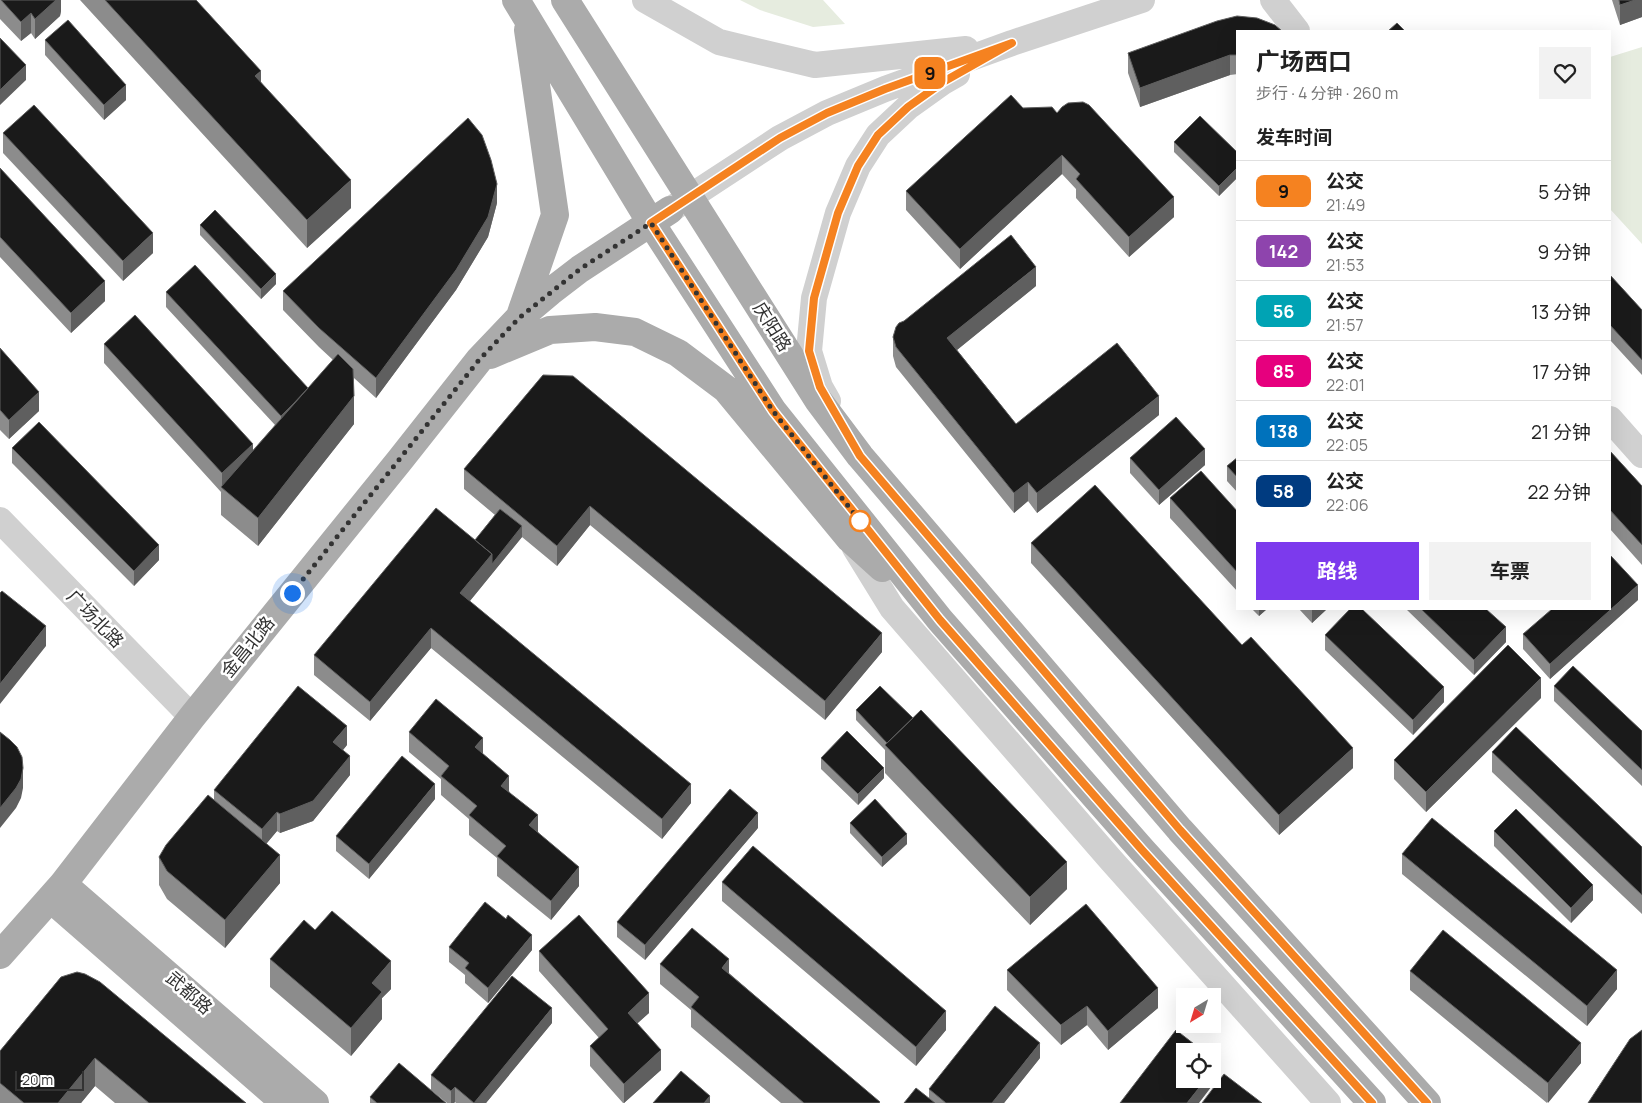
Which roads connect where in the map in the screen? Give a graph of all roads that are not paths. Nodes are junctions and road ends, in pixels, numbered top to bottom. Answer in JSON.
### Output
{"nodes":[{"id":1,"x":565,"y":0,"type":"edge"},
{"id":2,"x":645,"y":0,"type":"edge"},
{"id":3,"x":1142,"y":0,"type":"edge"},
{"id":4,"x":1273,"y":0,"type":"edge"},
{"id":5,"x":521,"y":8,"type":"edge"},
{"id":6,"x":1296,"y":30,"type":"edge"},
{"id":7,"x":1012,"y":43,"type":"junction"},
{"id":8,"x":670,"y":210,"type":"junction"},
{"id":9,"x":519,"y":318,"type":"junction"},
{"id":10,"x":479,"y":360,"type":"junction"},
{"id":11,"x":1611,"y":420,"type":"edge"},
{"id":12,"x":1642,"y":455,"type":"edge"},
{"id":13,"x":860,"y":456,"type":"junction"},
{"id":14,"x":0,"y":520,"type":"edge"},
{"id":15,"x":850,"y":539,"type":"junction"},
{"id":16,"x":940,"y":620,"type":"junction"},
{"id":17,"x":192,"y":717,"type":"junction"},
{"id":18,"x":56,"y":891,"type":"junction"},
{"id":19,"x":0,"y":955,"type":"edge"},
{"id":20,"x":285,"y":1103,"type":"edge"},
{"id":21,"x":315,"y":1103,"type":"edge"},
{"id":22,"x":1328,"y":1103,"type":"edge"},
{"id":23,"x":1372,"y":1103,"type":"edge"},
{"id":24,"x":1427,"y":1103,"type":"edge"}],
"edges":[{"from":1,"to":8,"type":"main road","name":"庆阳路"},
{"from":2,"to":7,"type":"street"},
{"from":3,"to":7,"type":"street"},
{"from":4,"to":6,"type":"street"},
{"from":5,"to":8,"type":"main road","name":"庆阳路"},
{"from":5,"to":9,"type":"main road"},
{"from":7,"to":8,"type":"street"},
{"from":7,"to":13,"type":"street"},
{"from":8,"to":9,"type":"main road","name":"金昌北路"},
{"from":8,"to":13,"type":"main road","name":"庆阳路"},
{"from":8,"to":16,"type":"main road","name":"庆阳路"},
{"from":9,"to":10,"type":"main road","name":"金昌北路"},
{"from":10,"to":15,"type":"main road"},
{"from":10,"to":17,"type":"main road","name":"金昌北路"},
{"from":11,"to":12,"type":"street"},
{"from":13,"to":24,"type":"main road","name":"庆阳路"},
{"from":14,"to":17,"type":"street","name":"广场北路"},
{"from":15,"to":16,"type":"main road"},
{"from":15,"to":22,"type":"street"},
{"from":16,"to":23,"type":"main road","name":"庆阳路"},
{"from":17,"to":18,"type":"main road","name":"金昌北路"},
{"from":18,"to":19,"type":"main road","name":"金昌北路"},
{"from":18,"to":20,"type":"main road","name":"武都路"},
{"from":18,"to":21,"type":"main road","name":"武都路"}]}
